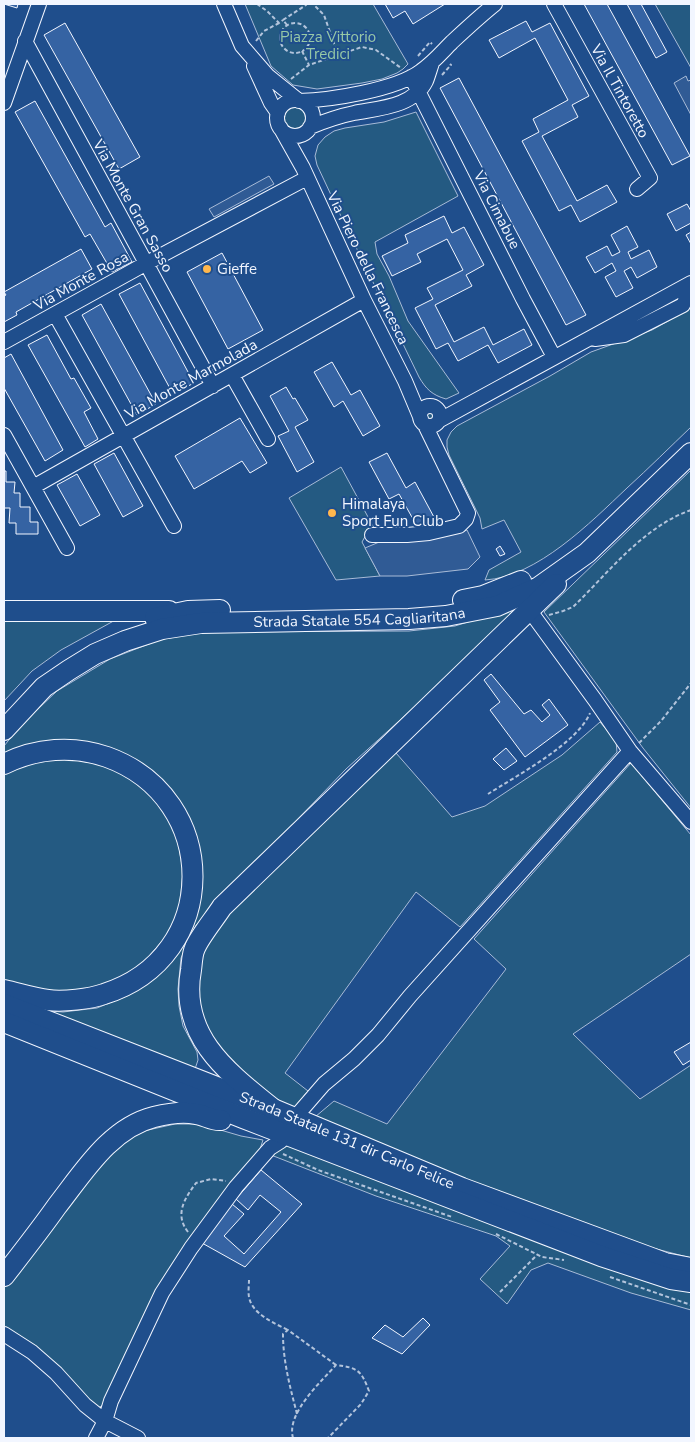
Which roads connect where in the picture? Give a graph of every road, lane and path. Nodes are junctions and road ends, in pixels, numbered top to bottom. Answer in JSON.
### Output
{"nodes":[{"id":1,"x":38,"y":4,"type":"edge"},
{"id":2,"x":224,"y":4,"type":"edge"},
{"id":3,"x":257,"y":4,"type":"edge"},
{"id":4,"x":305,"y":4,"type":"edge"},
{"id":5,"x":316,"y":4,"type":"edge"},
{"id":6,"x":495,"y":4,"type":"edge"},
{"id":7,"x":554,"y":4,"type":"edge"},
{"id":8,"x":284,"y":20,"type":"junction"},
{"id":9,"x":279,"y":23,"type":"junction"},
{"id":10,"x":287,"y":26,"type":"junction"},
{"id":11,"x":25,"y":41,"type":"junction"},
{"id":12,"x":245,"y":50,"type":"junction"},
{"id":13,"x":302,"y":51,"type":"junction"},
{"id":14,"x":432,"y":63,"type":"junction"},
{"id":15,"x":309,"y":65,"type":"junction"},
{"id":16,"x":411,"y":77,"type":"junction"},
{"id":17,"x":283,"y":88,"type":"junction"},
{"id":18,"x":419,"y":90,"type":"junction"},
{"id":19,"x":299,"y":101,"type":"junction"},
{"id":20,"x":4,"y":103,"type":"edge"},
{"id":21,"x":279,"y":120,"type":"junction"},
{"id":22,"x":307,"y":130,"type":"junction"},
{"id":23,"x":305,"y":173,"type":"junction"},
{"id":24,"x":637,"y":189,"type":"dead end"},
{"id":25,"x":145,"y":264,"type":"junction"},
{"id":26,"x":691,"y":283,"type":"edge"},
{"id":27,"x":691,"y":287,"type":"edge"},
{"id":28,"x":364,"y":300,"type":"junction"},
{"id":29,"x":55,"y":314,"type":"junction"},
{"id":30,"x":587,"y":340,"type":"junction"},
{"id":31,"x":4,"y":342,"type":"edge"},
{"id":32,"x":554,"y":357,"type":"junction"},
{"id":33,"x":232,"y":375,"type":"junction"},
{"id":34,"x":213,"y":386,"type":"junction"},
{"id":35,"x":432,"y":417,"type":"junction"},
{"id":36,"x":4,"y":435,"type":"edge"},
{"id":37,"x":124,"y":436,"type":"junction"},
{"id":38,"x":691,"y":437,"type":"edge"},
{"id":39,"x":268,"y":439,"type":"dead end"},
{"id":40,"x":691,"y":453,"type":"edge"},
{"id":41,"x":10,"y":460,"type":"edge"},
{"id":42,"x":34,"y":487,"type":"junction"},
{"id":43,"x":691,"y":510,"type":"edge"},
{"id":44,"x":174,"y":526,"type":"dead end"},
{"id":45,"x":372,"y":535,"type":"dead end"},
{"id":46,"x":67,"y":548,"type":"dead end"},
{"id":47,"x":587,"y":553,"type":"junction"},
{"id":48,"x":188,"y":610,"type":"junction"},
{"id":49,"x":4,"y":611,"type":"edge"},
{"id":50,"x":532,"y":613,"type":"junction"},
{"id":51,"x":691,"y":682,"type":"edge"},
{"id":52,"x":595,"y":700,"type":"junction"},
{"id":53,"x":4,"y":710,"type":"edge"},
{"id":54,"x":4,"y":730,"type":"edge"},
{"id":55,"x":630,"y":751,"type":"junction"},
{"id":56,"x":4,"y":764,"type":"edge"},
{"id":57,"x":488,"y":794,"type":"dead end"},
{"id":58,"x":691,"y":822,"type":"edge"},
{"id":59,"x":4,"y":990,"type":"edge"},
{"id":60,"x":4,"y":1004,"type":"edge"},
{"id":61,"x":4,"y":1022,"type":"edge"},
{"id":62,"x":273,"y":1109,"type":"junction"},
{"id":63,"x":298,"y":1114,"type":"dead end"},
{"id":64,"x":243,"y":1118,"type":"junction"},
{"id":65,"x":275,"y":1145,"type":"joint"},
{"id":66,"x":236,"y":1187,"type":"junction"},
{"id":67,"x":459,"y":1220,"type":"dead end"},
{"id":68,"x":496,"y":1234,"type":"dead end"},
{"id":69,"x":195,"y":1242,"type":"junction"},
{"id":70,"x":538,"y":1254,"type":"junction"},
{"id":71,"x":565,"y":1260,"type":"dead end"},
{"id":72,"x":691,"y":1268,"type":"edge"},
{"id":73,"x":605,"y":1275,"type":"dead end"},
{"id":74,"x":4,"y":1276,"type":"edge"},
{"id":75,"x":249,"y":1280,"type":"dead end"},
{"id":76,"x":691,"y":1282,"type":"edge"},
{"id":77,"x":500,"y":1292,"type":"dead end"},
{"id":78,"x":691,"y":1305,"type":"edge"},
{"id":79,"x":288,"y":1330,"type":"junction"},
{"id":80,"x":4,"y":1334,"type":"edge"},
{"id":81,"x":336,"y":1365,"type":"junction"},
{"id":82,"x":297,"y":1414,"type":"junction"},
{"id":83,"x":105,"y":1421,"type":"junction"},
{"id":84,"x":96,"y":1438,"type":"edge"},
{"id":85,"x":138,"y":1438,"type":"edge"},
{"id":86,"x":293,"y":1438,"type":"edge"},
{"id":87,"x":328,"y":1438,"type":"edge"}],
"edges":[{"from":1,"to":11,"type":"street"},
{"from":2,"to":12,"type":"street","name":"Via Piero della Francesca"},
{"from":3,"to":9,"type":"path"},
{"from":4,"to":8,"type":"path"},
{"from":5,"to":15,"type":"path"},
{"from":6,"to":14,"type":"street"},
{"from":7,"to":24,"type":"street","name":"Via Il Tintoretto"},
{"from":8,"to":9,"type":"path"},
{"from":8,"to":10,"type":"path"},
{"from":9,"to":12,"type":"path"},
{"from":10,"to":13,"type":"path"},
{"from":10,"to":13,"type":"path"},
{"from":11,"to":20,"type":"street"},
{"from":11,"to":25,"type":"street","name":"Via Monte Gran Sasso"},
{"from":12,"to":17,"type":"street","name":"Via Piero della Francesca"},
{"from":12,"to":21,"type":"street","name":"Via Piero della Francesca"},
{"from":13,"to":15,"type":"path"},
{"from":14,"to":16,"type":"street"},
{"from":14,"to":18,"type":"street"},
{"from":15,"to":17,"type":"path"},
{"from":16,"to":18,"type":"street","name":"Via Cimabue"},
{"from":16,"to":19,"type":"street"},
{"from":17,"to":19,"type":"street","name":"Via Piero della Francesca"},
{"from":18,"to":22,"type":"street"},
{"from":18,"to":32,"type":"street","name":"Via Cimabue"},
{"from":19,"to":21,"type":"street"},
{"from":19,"to":22,"type":"street","name":"Via Piero della Francesca"},
{"from":21,"to":22,"type":"street"},
{"from":21,"to":23,"type":"street","name":"Via Piero della Francesca"},
{"from":22,"to":23,"type":"street","name":"Via Piero della Francesca"},
{"from":23,"to":25,"type":"street","name":"Via Monte Rosa"},
{"from":23,"to":28,"type":"street","name":"Via Piero della Francesca"},
{"from":25,"to":29,"type":"street","name":"Via Monte Rosa"},
{"from":25,"to":34,"type":"street","name":"Via Monte Gran Sasso"},
{"from":26,"to":30,"type":"street"},
{"from":27,"to":30,"type":"street"},
{"from":28,"to":33,"type":"street","name":"Via Monte Marmolada"},
{"from":28,"to":35,"type":"street","name":"Via Piero della Francesca"},
{"from":29,"to":31,"type":"street","name":"Via Monte Rosa"},
{"from":29,"to":37,"type":"street"},
{"from":30,"to":32,"type":"street"},
{"from":32,"to":35,"type":"street"},
{"from":33,"to":34,"type":"street","name":"Via Monte Marmolada"},
{"from":33,"to":39,"type":"street"},
{"from":34,"to":37,"type":"street","name":"Via Monte Marmolada"},
{"from":35,"to":45,"type":"street","name":"Via Piero della Francesca"},
{"from":36,"to":41,"type":"street"},
{"from":37,"to":42,"type":"street","name":"Via Monte Marmolada"},
{"from":37,"to":44,"type":"street"},
{"from":38,"to":48,"type":"highway","name":"Strada Statale 554 Cagliaritana"},
{"from":40,"to":47,"type":"highway","name":"Strada Statale 554 Cagliaritana"},
{"from":41,"to":42,"type":"street"},
{"from":42,"to":46,"type":"street"},
{"from":43,"to":50,"type":"path"},
{"from":47,"to":50,"type":"highway"},
{"from":47,"to":54,"type":"highway","name":"Strada Statale 554 Cagliaritana"},
{"from":48,"to":49,"type":"highway"},
{"from":48,"to":53,"type":"highway","name":"Strada Statale 554 Cagliaritana"},
{"from":50,"to":52,"type":"street"},
{"from":50,"to":62,"type":"highway"},
{"from":51,"to":55,"type":"path"},
{"from":52,"to":55,"type":"street"},
{"from":52,"to":57,"type":"path"},
{"from":55,"to":58,"type":"street"},
{"from":55,"to":63,"type":"street"},
{"from":56,"to":59,"type":"highway"},
{"from":60,"to":62,"type":"highway","name":"Strada Statale 131 dir Carlo Felice"},
{"from":61,"to":64,"type":"highway","name":"Strada Statale 131 dir Carlo Felice"},
{"from":62,"to":72,"type":"highway","name":"Strada Statale 131 dir Carlo Felice"},
{"from":64,"to":74,"type":"highway"},
{"from":64,"to":76,"type":"highway","name":"Strada Statale 131 dir Carlo Felice"},
{"from":65,"to":66,"type":"street"},
{"from":65,"to":67,"type":"path"},
{"from":66,"to":69,"type":"street"},
{"from":66,"to":69,"type":"path"},
{"from":68,"to":70,"type":"path"},
{"from":69,"to":83,"type":"street"},
{"from":70,"to":71,"type":"path"},
{"from":70,"to":77,"type":"path"},
{"from":73,"to":78,"type":"path"},
{"from":75,"to":79,"type":"path"},
{"from":79,"to":81,"type":"path"},
{"from":79,"to":82,"type":"path"},
{"from":80,"to":83,"type":"street"},
{"from":81,"to":82,"type":"path"},
{"from":81,"to":87,"type":"path"},
{"from":82,"to":86,"type":"path"},
{"from":83,"to":84,"type":"street"},
{"from":83,"to":85,"type":"street"}]}
